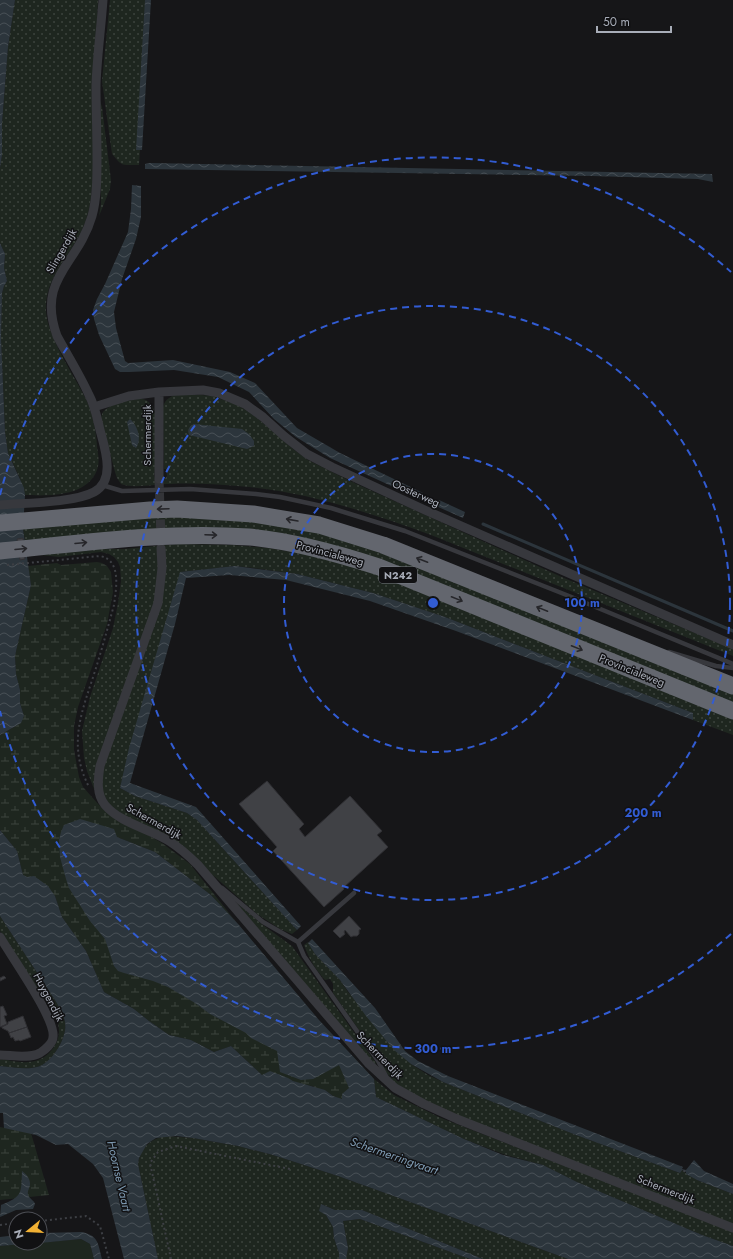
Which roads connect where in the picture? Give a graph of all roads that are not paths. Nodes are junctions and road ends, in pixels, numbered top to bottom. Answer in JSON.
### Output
{"nodes":[{"id":1,"x":103,"y":0,"type":"edge"},
{"id":2,"x":159,"y":392,"type":"junction"},
{"id":3,"x":94,"y":407,"type":"junction"},
{"id":4,"x":159,"y":479,"type":"tunnel mouth"},
{"id":5,"x":102,"y":485,"type":"junction"},
{"id":6,"x":0,"y":505,"type":"edge"},
{"id":7,"x":0,"y":523,"type":"edge"},
{"id":8,"x":161,"y":548,"type":"tunnel mouth"},
{"id":9,"x":0,"y":551,"type":"edge"},
{"id":10,"x":631,"y":645,"type":"junction"},
{"id":11,"x":733,"y":645,"type":"edge"},
{"id":12,"x":649,"y":646,"type":"dead end"},
{"id":13,"x":663,"y":650,"type":"dead end"},
{"id":14,"x":733,"y":664,"type":"edge"},
{"id":15,"x":733,"y":668,"type":"edge"},
{"id":16,"x":733,"y":686,"type":"edge"},
{"id":17,"x":733,"y":711,"type":"edge"},
{"id":18,"x":209,"y":876,"type":"junction"},
{"id":19,"x":354,"y":893,"type":"dead end"},
{"id":20,"x":0,"y":937,"type":"edge"},
{"id":21,"x":298,"y":942,"type":"junction"},
{"id":22,"x":0,"y":1054,"type":"edge"},
{"id":23,"x":389,"y":1082,"type":"junction"},
{"id":24,"x":733,"y":1228,"type":"edge"}],
"edges":[{"from":1,"to":3,"type":"street","name":"Slingerdijk"},
{"from":2,"to":3,"type":"street","name":"Oosterweg"},
{"from":2,"to":4,"type":"street","name":"Schermerdijk"},
{"from":2,"to":11,"type":"street","name":"Oosterweg"},
{"from":3,"to":5,"type":"street","name":"Slingerdijk"},
{"from":5,"to":6,"type":"street"},
{"from":5,"to":14,"type":"lane"},
{"from":10,"to":7,"type":"highway","name":"Provincialeweg","number":"N242","one_way":true},
{"from":8,"to":18,"type":"street","name":"Schermerdijk"},
{"from":9,"to":17,"type":"highway","name":"Provincialeweg","number":"N242","one_way":true},
{"from":10,"to":12,"type":"lane","name":"Provincialeweg"},
{"from":10,"to":16,"type":"highway","name":"Provincialeweg","number":"N242"},
{"from":13,"to":15,"type":"lane"},
{"from":18,"to":21,"type":"lane"},
{"from":18,"to":23,"type":"street","name":"Schermerdijk"},
{"from":19,"to":21,"type":"lane"},
{"from":20,"to":22,"type":"street","name":"Huygendijk"},
{"from":21,"to":23,"type":"lane"},
{"from":23,"to":24,"type":"street","name":"Schermerdijk"}]}
